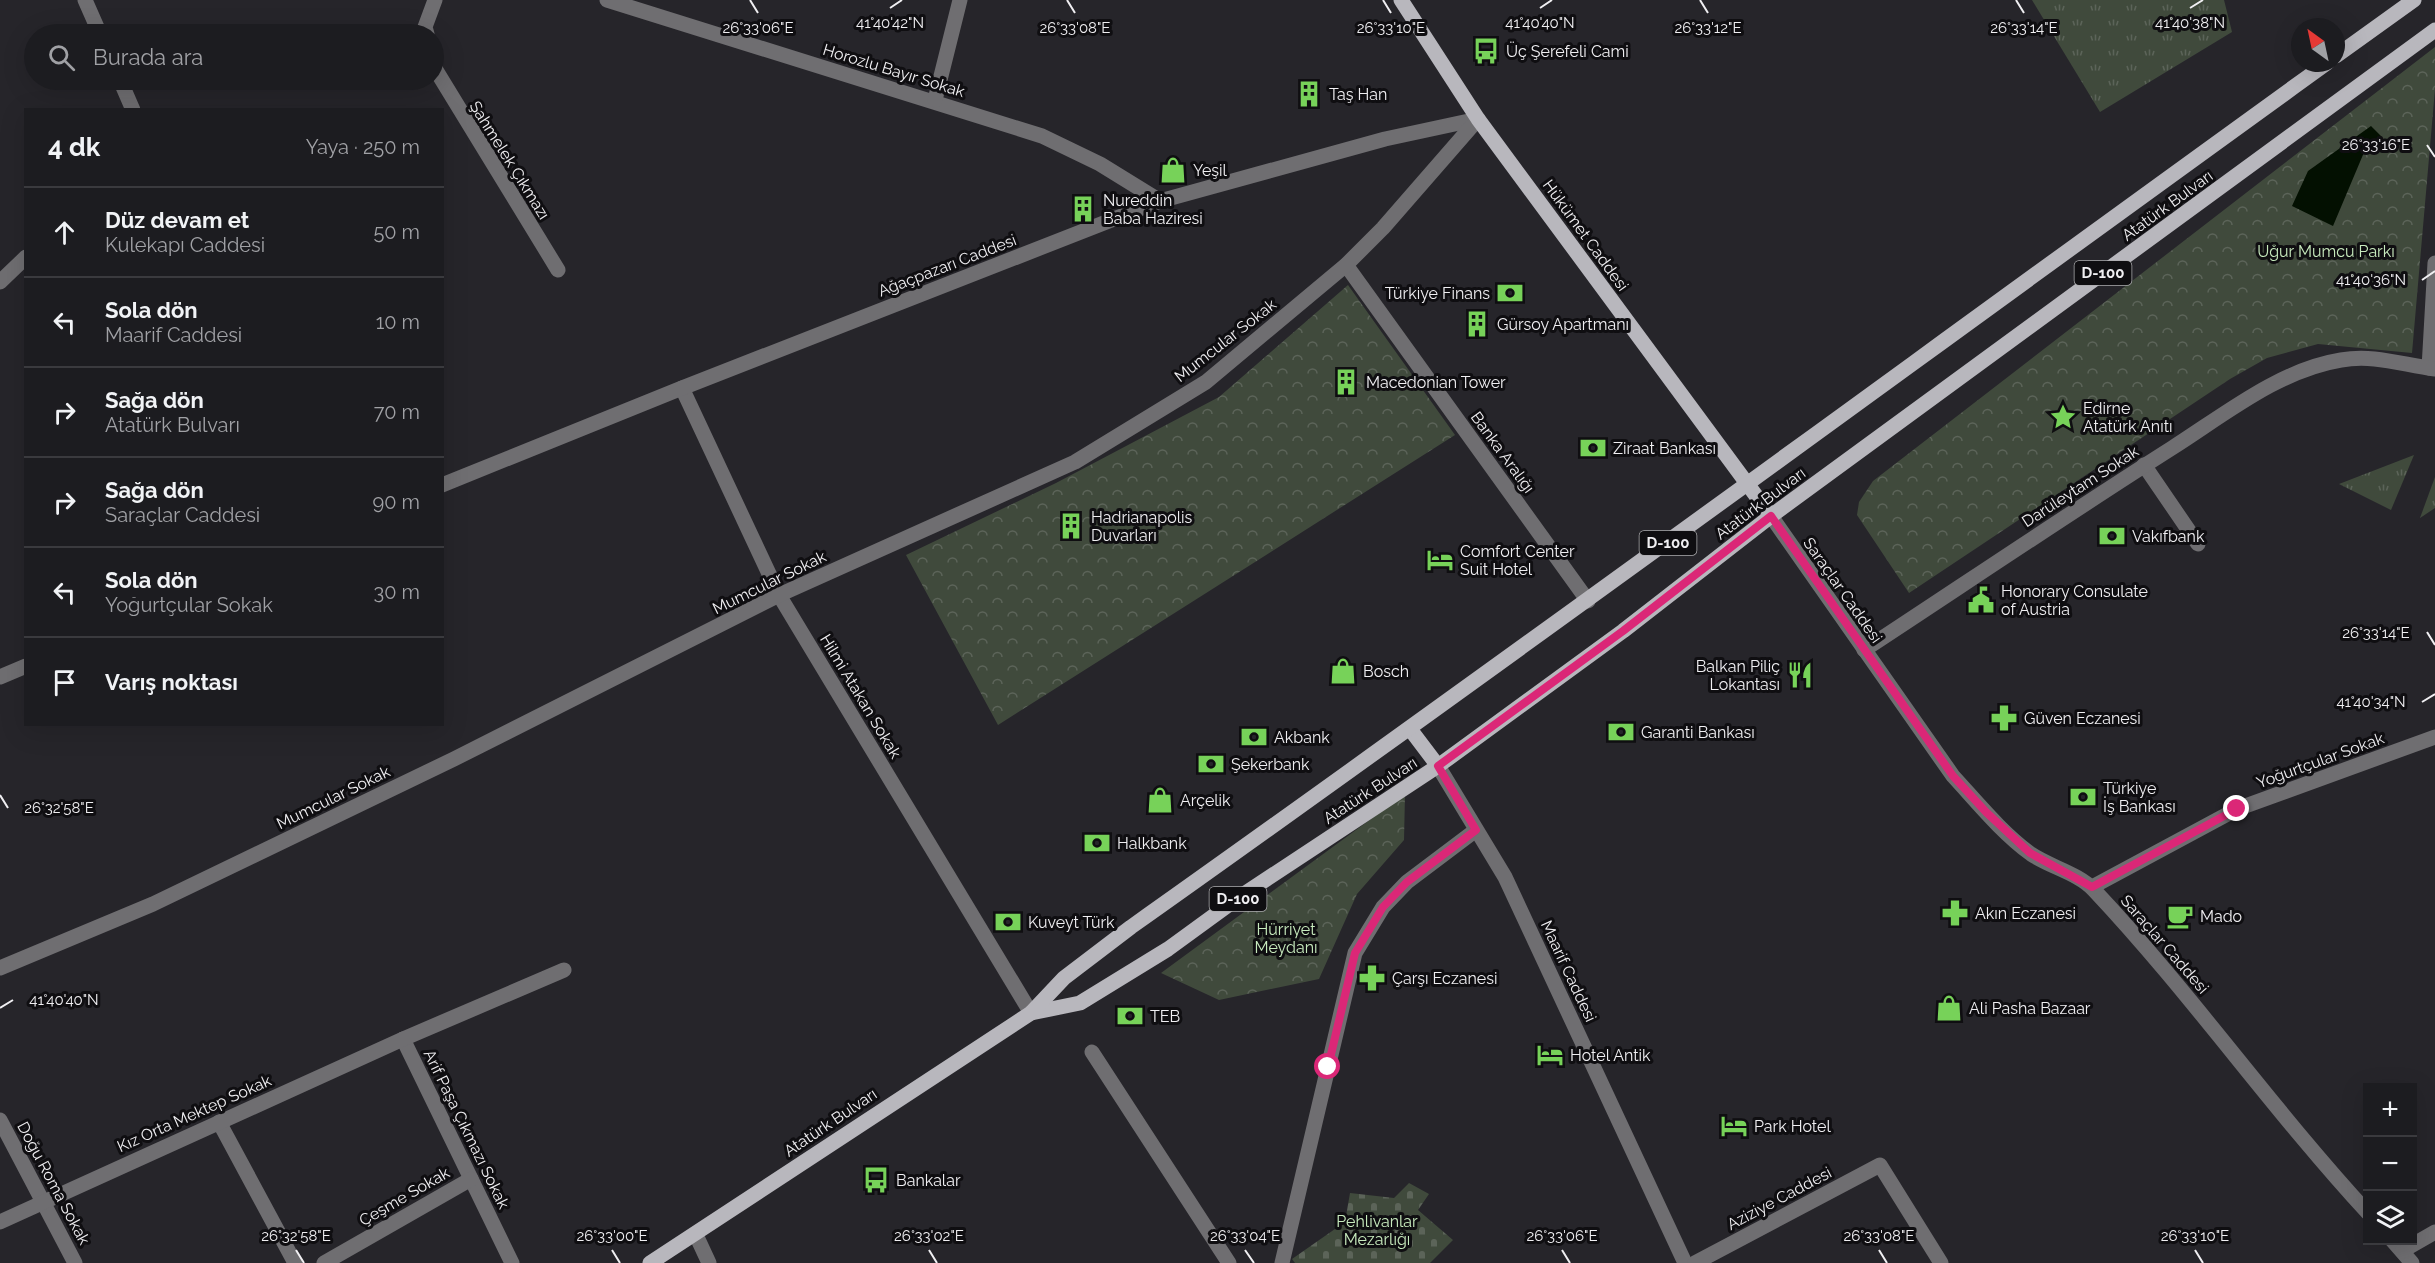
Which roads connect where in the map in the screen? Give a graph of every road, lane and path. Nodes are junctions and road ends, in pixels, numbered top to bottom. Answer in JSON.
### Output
{"nodes":[{"id":1,"x":85,"y":0,"type":"edge"},
{"id":2,"x":435,"y":0,"type":"edge"},
{"id":3,"x":607,"y":0,"type":"edge"},
{"id":4,"x":960,"y":0,"type":"edge"},
{"id":5,"x":1401,"y":0,"type":"edge"},
{"id":6,"x":2414,"y":0,"type":"edge"},
{"id":7,"x":96,"y":24,"type":"edge"},
{"id":8,"x":426,"y":24,"type":"edge"},
{"id":9,"x":2435,"y":30,"type":"edge"},
{"id":10,"x":2345,"y":50,"type":"edge"},
{"id":11,"x":2314,"y":72,"type":"edge"},
{"id":12,"x":444,"y":83,"type":"edge"},
{"id":13,"x":124,"y":90,"type":"edge"},
{"id":14,"x":935,"y":100,"type":"junction"},
{"id":15,"x":132,"y":108,"type":"edge"},
{"id":16,"x":1478,"y":119,"type":"junction"},
{"id":17,"x":1160,"y":201,"type":"junction"},
{"id":18,"x":24,"y":259,"type":"edge"},
{"id":19,"x":2435,"y":263,"type":"edge"},
{"id":20,"x":1346,"y":265,"type":"junction"},
{"id":21,"x":558,"y":270,"type":"dead end"},
{"id":22,"x":0,"y":282,"type":"edge"},
{"id":23,"x":2432,"y":368,"type":"edge"},
{"id":24,"x":682,"y":388,"type":"junction"},
{"id":25,"x":2144,"y":465,"type":"junction"},
{"id":26,"x":449,"y":482,"type":"edge"},
{"id":27,"x":1748,"y":485,"type":"junction"},
{"id":28,"x":1771,"y":516,"type":"junction"},
{"id":29,"x":2198,"y":544,"type":"dead end"},
{"id":30,"x":779,"y":595,"type":"junction"},
{"id":31,"x":1588,"y":601,"type":"junction"},
{"id":32,"x":1864,"y":651,"type":"junction"},
{"id":33,"x":24,"y":667,"type":"edge"},
{"id":34,"x":0,"y":677,"type":"edge"},
{"id":35,"x":1410,"y":729,"type":"junction"},
{"id":36,"x":2433,"y":742,"type":"edge"},
{"id":37,"x":1438,"y":766,"type":"junction"},
{"id":38,"x":1476,"y":830,"type":"junction"},
{"id":39,"x":2092,"y":887,"type":"junction"},
{"id":40,"x":0,"y":968,"type":"edge"},
{"id":41,"x":564,"y":970,"type":"dead end"},
{"id":42,"x":1031,"y":1013,"type":"junction"},
{"id":43,"x":403,"y":1039,"type":"junction"},
{"id":44,"x":1092,"y":1052,"type":"dead end"},
{"id":45,"x":0,"y":1120,"type":"edge"},
{"id":46,"x":219,"y":1122,"type":"junction"},
{"id":47,"x":471,"y":1179,"type":"junction"},
{"id":48,"x":43,"y":1201,"type":"junction"},
{"id":49,"x":2363,"y":1210,"type":"edge"},
{"id":50,"x":0,"y":1222,"type":"edge"},
{"id":51,"x":2435,"y":1232,"type":"edge"},
{"id":52,"x":696,"y":1235,"type":"junction"},
{"id":53,"x":2402,"y":1252,"type":"edge"},
{"id":54,"x":75,"y":1263,"type":"edge"},
{"id":55,"x":295,"y":1263,"type":"edge"},
{"id":56,"x":324,"y":1263,"type":"edge"},
{"id":57,"x":512,"y":1263,"type":"edge"},
{"id":58,"x":650,"y":1263,"type":"edge"},
{"id":59,"x":709,"y":1263,"type":"edge"},
{"id":60,"x":1229,"y":1263,"type":"edge"},
{"id":61,"x":1282,"y":1263,"type":"edge"},
{"id":62,"x":1684,"y":1263,"type":"edge"},
{"id":63,"x":1695,"y":1263,"type":"edge"},
{"id":64,"x":1941,"y":1263,"type":"edge"}],
"edges":[{"from":1,"to":7,"type":"street"},
{"from":2,"to":8,"type":"street"},
{"from":3,"to":14,"type":"street","name":"Horozlu Bayır Sokak"},
{"from":4,"to":14,"type":"street"},
{"from":5,"to":16,"type":"main road","name":"Hükümet Caddesi"},
{"from":6,"to":10,"type":"main road"},
{"from":9,"to":28,"type":"main road","name":"Atatürk Bulvarı","number":"D-100"},
{"from":11,"to":27,"type":"main road","name":"Atatürk Bulvarı","number":"D-100"},
{"from":12,"to":21,"type":"street","name":"Şahmelek Çıkmazı"},
{"from":13,"to":15,"type":"street"},
{"from":14,"to":17,"type":"street","name":"Horozlu Bayır Sokak"},
{"from":16,"to":17,"type":"street","name":"Ağaçpazarı Caddesi"},
{"from":16,"to":20,"type":"street","name":"Mumcular Sokak"},
{"from":16,"to":27,"type":"main road","name":"Hükümet Caddesi"},
{"from":17,"to":24,"type":"street","name":"Ağaçpazarı Caddesi"},
{"from":18,"to":22,"type":"street"},
{"from":19,"to":23,"type":"street"},
{"from":20,"to":30,"type":"street","name":"Mumcular Sokak"},
{"from":20,"to":31,"type":"street","name":"Banka Aralığı"},
{"from":23,"to":25,"type":"street","name":"Darüleytam Sokak"},
{"from":24,"to":26,"type":"street","name":"Ağaçpazarı Caddesi"},
{"from":24,"to":30,"type":"street","name":"Hilmi Atakan Sokak"},
{"from":25,"to":29,"type":"street"},
{"from":25,"to":32,"type":"street","name":"Darüleytam Sokak"},
{"from":27,"to":28,"type":"main road","name":"Hükümet Caddesi"},
{"from":27,"to":31,"type":"main road","name":"Atatürk Bulvarı","number":"D-100"},
{"from":28,"to":32,"type":"street","name":"Saraçlar Caddesi"},
{"from":28,"to":37,"type":"main road","name":"Atatürk Bulvarı","number":"D-100"},
{"from":30,"to":40,"type":"street","name":"Mumcular Sokak"},
{"from":30,"to":42,"type":"street","name":"Hilmi Atakan Sokak"},
{"from":31,"to":35,"type":"main road","name":"Atatürk Bulvarı","number":"D-100"},
{"from":32,"to":39,"type":"street","name":"Saraçlar Caddesi"},
{"from":33,"to":34,"type":"street"},
{"from":35,"to":37,"type":"main road"},
{"from":35,"to":42,"type":"main road","name":"Atatürk Bulvarı","number":"D-100"},
{"from":36,"to":39,"type":"street","name":"Yoğurtçular Sokak"},
{"from":37,"to":38,"type":"street","name":"Maarif Caddesi"},
{"from":37,"to":42,"type":"main road","name":"Atatürk Bulvarı","number":"D-100"},
{"from":38,"to":61,"type":"street"},
{"from":38,"to":62,"type":"street","name":"Maarif Caddesi"},
{"from":39,"to":49,"type":"street","name":"Saraçlar Caddesi"},
{"from":41,"to":43,"type":"street","name":"Arif Paşa Çıkmazı Sokak"},
{"from":42,"to":52,"type":"main road","name":"Atatürk Bulvarı","number":"D-100"},
{"from":43,"to":46,"type":"street","name":"Kız Orta Mektep Sokak"},
{"from":43,"to":47,"type":"street","name":"Arif Paşa Çıkmazı Sokak"},
{"from":44,"to":60,"type":"street"},
{"from":45,"to":48,"type":"street","name":"Doğu Roma Sokak"},
{"from":46,"to":48,"type":"street","name":"Kız Orta Mektep Sokak"},
{"from":46,"to":55,"type":"street"},
{"from":47,"to":56,"type":"street","name":"Çeşme Sokak"},
{"from":47,"to":57,"type":"street","name":"Arif Paşa Çıkmazı Sokak"},
{"from":48,"to":50,"type":"street","name":"Kız Orta Mektep Sokak"},
{"from":48,"to":54,"type":"street","name":"Doğu Roma Sokak"},
{"from":51,"to":53,"type":"street"},
{"from":52,"to":58,"type":"main road","name":"Atatürk Bulvarı","number":"D-100"},
{"from":52,"to":59,"type":"street"},
{"from":63,"to":64,"type":"street","name":"Aziziye Caddesi"}]}
